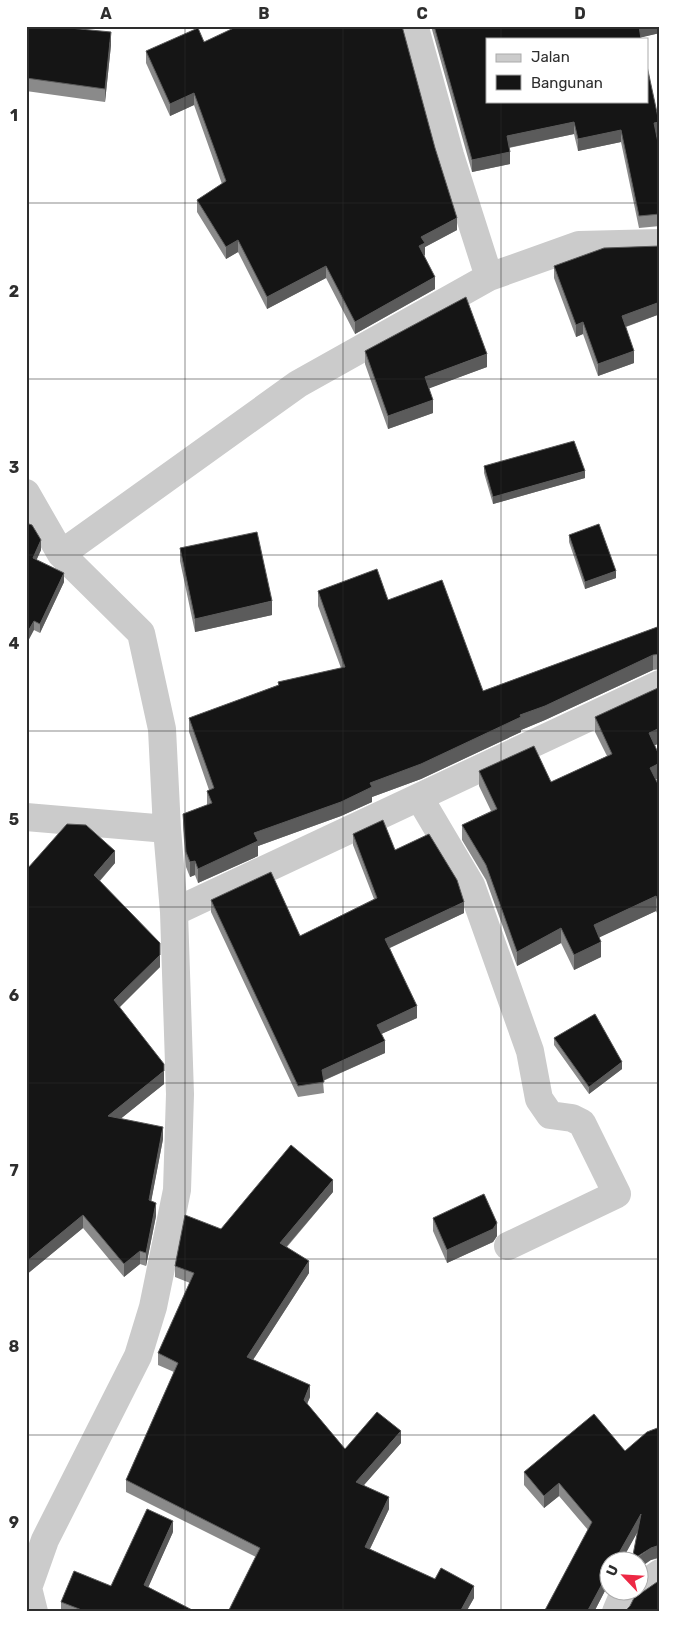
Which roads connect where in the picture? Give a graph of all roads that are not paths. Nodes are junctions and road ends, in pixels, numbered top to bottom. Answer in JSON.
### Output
{"nodes":[{"id":1,"x":415,"y":28,"type":"dead end"},
{"id":2,"x":660,"y":243,"type":"edge"},
{"id":3,"x":490,"y":277,"type":"junction"},
{"id":4,"x":26,"y":493,"type":"edge"},
{"id":5,"x":61,"y":554,"type":"junction"},
{"id":6,"x":660,"y":684,"type":"edge"},
{"id":7,"x":418,"y":797,"type":"junction"},
{"id":8,"x":26,"y":817,"type":"edge"},
{"id":9,"x":167,"y":829,"type":"junction"},
{"id":10,"x":174,"y":912,"type":"junction"},
{"id":11,"x":508,"y":1246,"type":"dead end"},
{"id":12,"x":660,"y":1573,"type":"edge"},
{"id":13,"x":648,"y":1581,"type":"edge"},
{"id":14,"x":621,"y":1600,"type":"edge"},
{"id":15,"x":31,"y":1607,"type":"edge"},
{"id":16,"x":616,"y":1612,"type":"edge"}],
"edges":[{"from":1,"to":3,"type":"street"},
{"from":2,"to":3,"type":"street"},
{"from":3,"to":5,"type":"street"},
{"from":4,"to":5,"type":"street"},
{"from":5,"to":9,"type":"street"},
{"from":6,"to":7,"type":"street"},
{"from":7,"to":10,"type":"street"},
{"from":7,"to":11,"type":"street"},
{"from":8,"to":9,"type":"street"},
{"from":9,"to":10,"type":"street"},
{"from":10,"to":15,"type":"street"},
{"from":12,"to":13,"type":"street"},
{"from":14,"to":16,"type":"street"}]}
